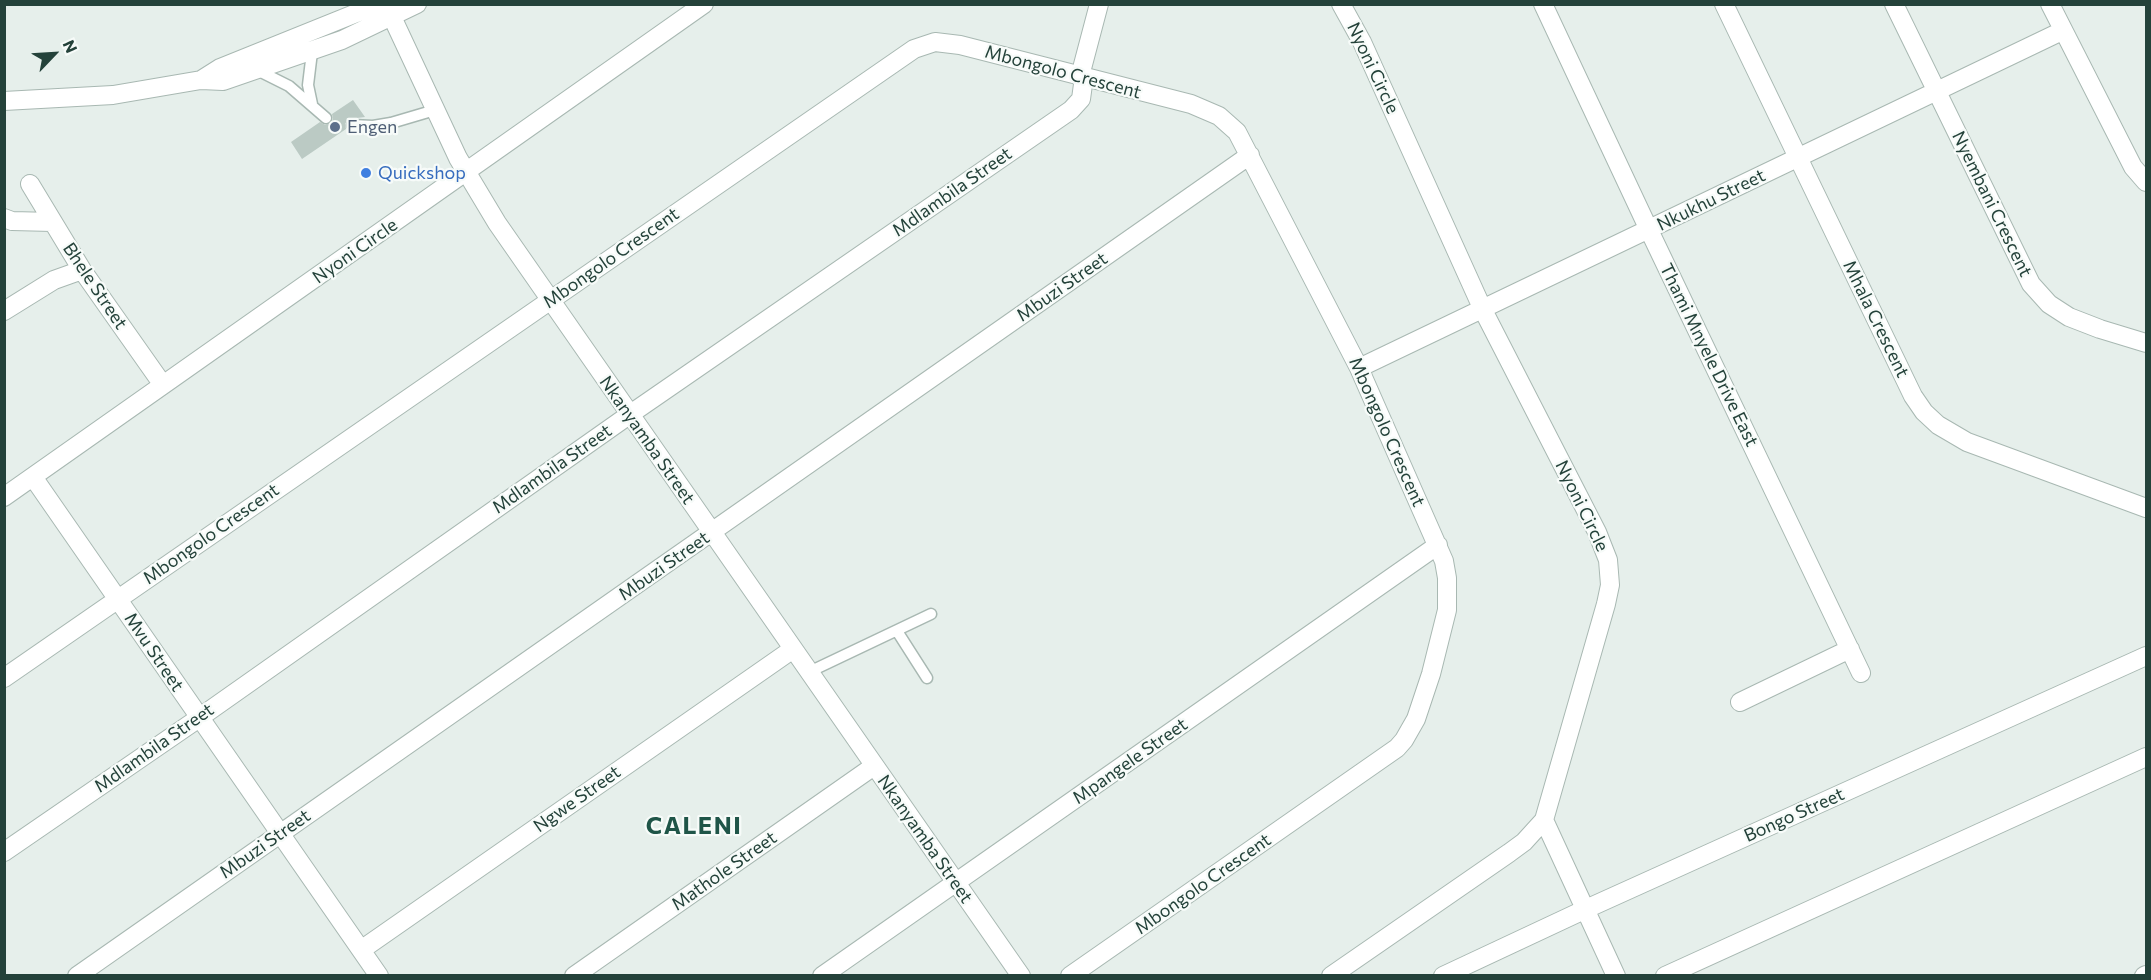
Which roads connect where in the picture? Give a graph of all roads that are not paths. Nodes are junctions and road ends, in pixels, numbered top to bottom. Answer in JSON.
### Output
{"nodes":[{"id":1,"x":417,"y":4,"type":"edge"},
{"id":2,"x":704,"y":4,"type":"edge"},
{"id":3,"x":1099,"y":4,"type":"edge"},
{"id":4,"x":1341,"y":4,"type":"edge"},
{"id":5,"x":1543,"y":4,"type":"edge"},
{"id":6,"x":1724,"y":4,"type":"edge"},
{"id":7,"x":1894,"y":4,"type":"edge"},
{"id":8,"x":2050,"y":4,"type":"edge"},
{"id":9,"x":386,"y":9,"type":"edge"},
{"id":10,"x":2062,"y":31,"type":"junction"},
{"id":11,"x":312,"y":52,"type":"junction"},
{"id":12,"x":257,"y":70,"type":"junction"},
{"id":13,"x":1082,"y":77,"type":"junction"},
{"id":14,"x":201,"y":80,"type":"junction"},
{"id":15,"x":1121,"y":87,"type":"junction"},
{"id":16,"x":1937,"y":92,"type":"junction"},
{"id":17,"x":1081,"y":99,"type":"junction"},
{"id":18,"x":4,"y":100,"type":"edge"},
{"id":19,"x":312,"y":104,"type":"junction"},
{"id":20,"x":435,"y":110,"type":"junction"},
{"id":21,"x":326,"y":118,"type":"dead end"},
{"id":22,"x":352,"y":125,"type":"dead end"},
{"id":23,"x":1250,"y":155,"type":"junction"},
{"id":24,"x":1798,"y":158,"type":"junction"},
{"id":25,"x":466,"y":173,"type":"junction"},
{"id":26,"x":2146,"y":182,"type":"edge"},
{"id":27,"x":30,"y":184,"type":"dead end"},
{"id":28,"x":4,"y":218,"type":"edge"},
{"id":29,"x":53,"y":222,"type":"junction"},
{"id":30,"x":1649,"y":230,"type":"junction"},
{"id":31,"x":82,"y":270,"type":"junction"},
{"id":32,"x":550,"y":301,"type":"junction"},
{"id":33,"x":1483,"y":310,"type":"junction"},
{"id":34,"x":4,"y":311,"type":"edge"},
{"id":35,"x":2146,"y":343,"type":"edge"},
{"id":36,"x":1359,"y":368,"type":"junction"},
{"id":37,"x":164,"y":385,"type":"junction"},
{"id":38,"x":629,"y":415,"type":"junction"},
{"id":39,"x":33,"y":477,"type":"junction"},
{"id":40,"x":4,"y":496,"type":"edge"},
{"id":41,"x":2146,"y":508,"type":"edge"},
{"id":42,"x":712,"y":532,"type":"junction"},
{"id":43,"x":1438,"y":546,"type":"junction"},
{"id":44,"x":117,"y":599,"type":"junction"},
{"id":45,"x":931,"y":614,"type":"dead end"},
{"id":46,"x":897,"y":631,"type":"junction"},
{"id":47,"x":793,"y":649,"type":"junction"},
{"id":48,"x":1851,"y":649,"type":"junction"},
{"id":49,"x":2146,"y":656,"type":"edge"},
{"id":50,"x":809,"y":672,"type":"junction"},
{"id":51,"x":1861,"y":672,"type":"dead end"},
{"id":52,"x":4,"y":678,"type":"edge"},
{"id":53,"x":927,"y":678,"type":"dead end"},
{"id":54,"x":1740,"y":702,"type":"dead end"},
{"id":55,"x":199,"y":718,"type":"junction"},
{"id":56,"x":2146,"y":757,"type":"edge"},
{"id":57,"x":874,"y":766,"type":"junction"},
{"id":58,"x":1544,"y":820,"type":"junction"},
{"id":59,"x":280,"y":833,"type":"junction"},
{"id":60,"x":4,"y":852,"type":"edge"},
{"id":61,"x":956,"y":882,"type":"junction"},
{"id":62,"x":1586,"y":909,"type":"junction"},
{"id":63,"x":361,"y":950,"type":"junction"},
{"id":64,"x":77,"y":975,"type":"edge"},
{"id":65,"x":379,"y":975,"type":"edge"},
{"id":66,"x":574,"y":975,"type":"edge"},
{"id":67,"x":822,"y":975,"type":"edge"},
{"id":68,"x":1022,"y":975,"type":"edge"},
{"id":69,"x":1070,"y":975,"type":"edge"},
{"id":70,"x":1331,"y":975,"type":"edge"},
{"id":71,"x":1443,"y":975,"type":"edge"},
{"id":72,"x":1616,"y":975,"type":"edge"},
{"id":73,"x":1665,"y":975,"type":"edge"}],
"edges":[{"from":1,"to":9,"type":"street"},
{"from":2,"to":25,"type":"street","name":"Nyoni Circle"},
{"from":3,"to":13,"type":"street"},
{"from":4,"to":33,"type":"street","name":"Nyoni Circle"},
{"from":5,"to":30,"type":"street","name":"Thami Mnyele Drive East"},
{"from":6,"to":24,"type":"street","name":"Mhala Crescent"},
{"from":7,"to":16,"type":"street","name":"Nyembani Crescent"},
{"from":8,"to":10,"type":"street"},
{"from":9,"to":11,"type":"street"},
{"from":9,"to":14,"type":"street"},
{"from":9,"to":20,"type":"street","name":"Nkanyamba Street"},
{"from":10,"to":16,"type":"street","name":"Nkukhu Street"},
{"from":10,"to":26,"type":"street"},
{"from":11,"to":12,"type":"street"},
{"from":11,"to":19,"type":"lane"},
{"from":12,"to":14,"type":"street"},
{"from":12,"to":19,"type":"lane"},
{"from":13,"to":15,"type":"street","name":"Mbongolo Crescent"},
{"from":13,"to":17,"type":"street"},
{"from":13,"to":32,"type":"street","name":"Mbongolo Crescent"},
{"from":14,"to":18,"type":"street"},
{"from":15,"to":17,"type":"street"},
{"from":15,"to":23,"type":"street","name":"Mbongolo Crescent"},
{"from":16,"to":24,"type":"street","name":"Nkukhu Street"},
{"from":16,"to":35,"type":"street","name":"Nyembani Crescent"},
{"from":17,"to":38,"type":"street","name":"Mdlambila Street"},
{"from":19,"to":21,"type":"lane"},
{"from":20,"to":22,"type":"lane"},
{"from":20,"to":25,"type":"street","name":"Nkanyamba Street"},
{"from":23,"to":36,"type":"street","name":"Mbongolo Crescent"},
{"from":23,"to":42,"type":"street","name":"Mbuzi Street"},
{"from":24,"to":30,"type":"street","name":"Nkukhu Street"},
{"from":24,"to":41,"type":"street","name":"Mhala Crescent"},
{"from":25,"to":32,"type":"street","name":"Nkanyamba Street"},
{"from":25,"to":37,"type":"street","name":"Nyoni Circle"},
{"from":27,"to":29,"type":"street","name":"Bhele Street"},
{"from":28,"to":29,"type":"street"},
{"from":29,"to":31,"type":"street","name":"Bhele Street"},
{"from":30,"to":33,"type":"street","name":"Nkukhu Street"},
{"from":30,"to":48,"type":"street","name":"Thami Mnyele Drive East"},
{"from":31,"to":34,"type":"street"},
{"from":31,"to":37,"type":"street","name":"Bhele Street"},
{"from":32,"to":38,"type":"street","name":"Nkanyamba Street"},
{"from":32,"to":44,"type":"street","name":"Mbongolo Crescent"},
{"from":33,"to":36,"type":"street","name":"Nkukhu Street"},
{"from":33,"to":58,"type":"street","name":"Nyoni Circle"},
{"from":36,"to":43,"type":"street","name":"Mbongolo Crescent"},
{"from":37,"to":39,"type":"street","name":"Nyoni Circle"},
{"from":38,"to":42,"type":"street","name":"Nkanyamba Street"},
{"from":38,"to":55,"type":"street","name":"Mdlambila Street"},
{"from":39,"to":40,"type":"street","name":"Nyoni Circle"},
{"from":39,"to":44,"type":"street","name":"Mvu Street"},
{"from":42,"to":47,"type":"street","name":"Nkanyamba Street"},
{"from":42,"to":59,"type":"street","name":"Mbuzi Street"},
{"from":43,"to":61,"type":"street","name":"Mpangele Street"},
{"from":43,"to":69,"type":"street","name":"Mbongolo Crescent"},
{"from":44,"to":52,"type":"street","name":"Mbongolo Crescent"},
{"from":44,"to":55,"type":"street","name":"Mvu Street"},
{"from":45,"to":46,"type":"lane"},
{"from":46,"to":50,"type":"lane"},
{"from":46,"to":53,"type":"lane"},
{"from":47,"to":50,"type":"street","name":"Nkanyamba Street"},
{"from":47,"to":63,"type":"street","name":"Ngwe Street"},
{"from":48,"to":51,"type":"street","name":"Thami Mnyele Drive East"},
{"from":48,"to":54,"type":"street"},
{"from":49,"to":62,"type":"street","name":"Bongo Street"},
{"from":50,"to":57,"type":"street","name":"Nkanyamba Street"},
{"from":55,"to":59,"type":"street","name":"Mvu Street"},
{"from":55,"to":60,"type":"street","name":"Mdlambila Street"},
{"from":56,"to":73,"type":"street"},
{"from":57,"to":61,"type":"street","name":"Nkanyamba Street"},
{"from":57,"to":66,"type":"street","name":"Mathole Street"},
{"from":58,"to":62,"type":"street"},
{"from":58,"to":70,"type":"street","name":"Nyoni Circle"},
{"from":59,"to":63,"type":"street","name":"Mvu Street"},
{"from":59,"to":64,"type":"street","name":"Mbuzi Street"},
{"from":61,"to":67,"type":"street","name":"Mpangele Street"},
{"from":61,"to":68,"type":"street","name":"Nkanyamba Street"},
{"from":62,"to":71,"type":"street","name":"Bongo Street"},
{"from":62,"to":72,"type":"street"},
{"from":63,"to":65,"type":"street","name":"Mvu Street"}]}
